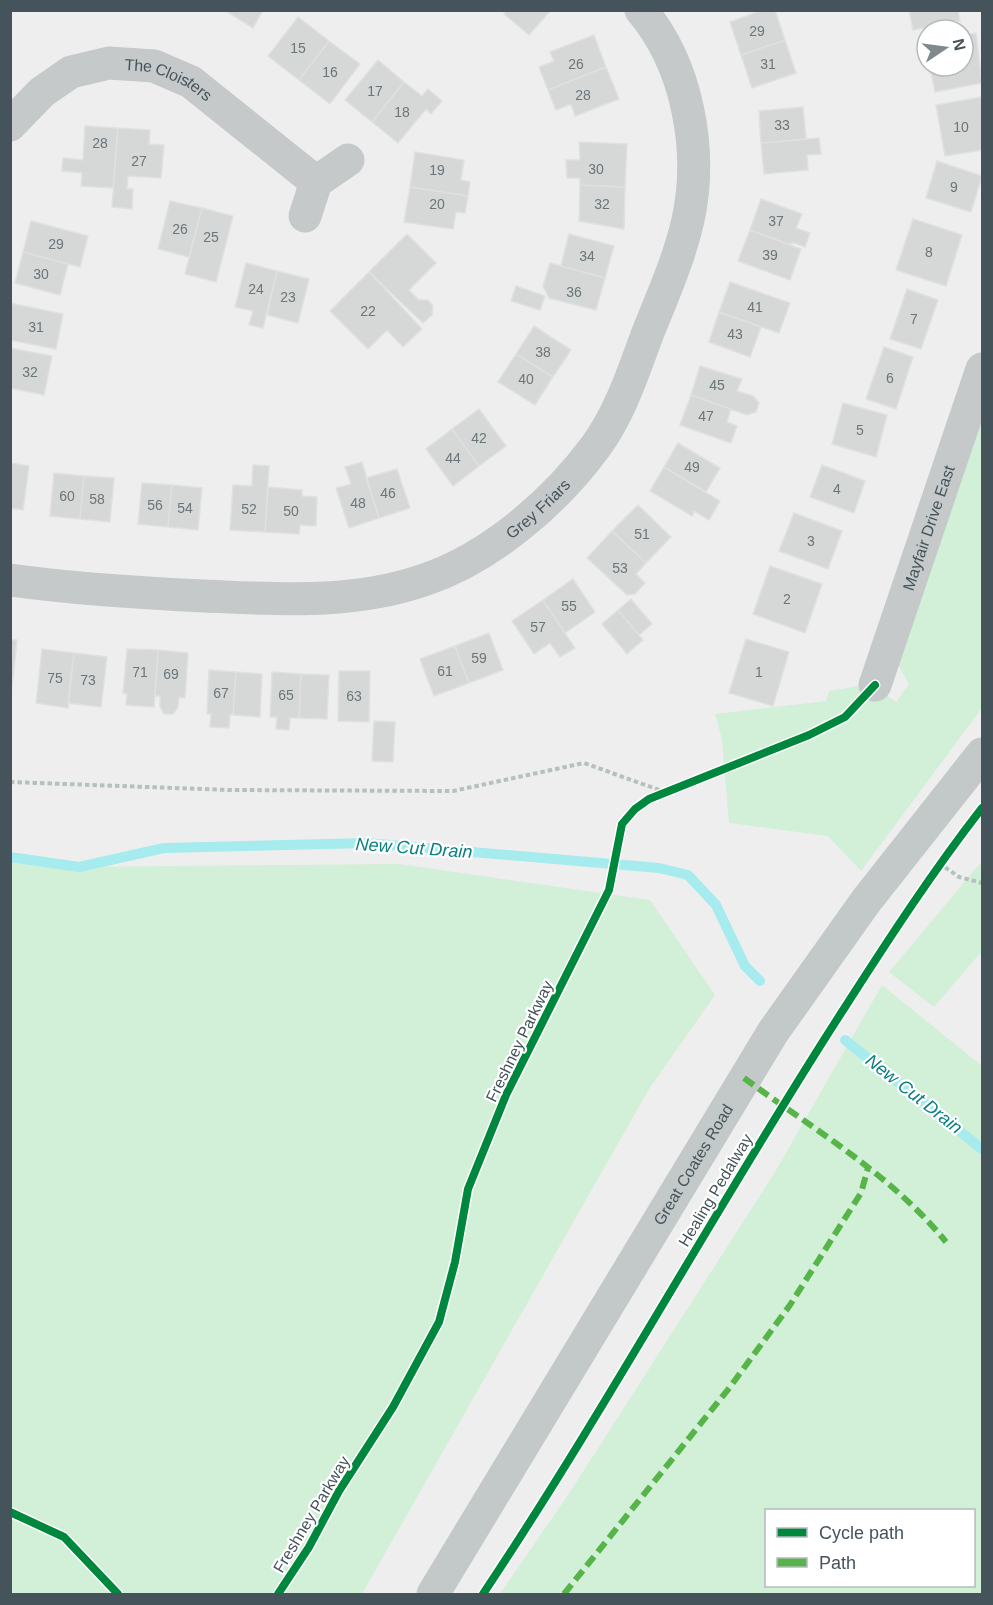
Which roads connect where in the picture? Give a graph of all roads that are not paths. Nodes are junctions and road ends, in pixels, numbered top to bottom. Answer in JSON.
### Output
{"nodes":[{"id":1,"x":640,"y":10,"type":"edge"},
{"id":2,"x":10,"y":125,"type":"edge"},
{"id":3,"x":348,"y":160,"type":"dead end"},
{"id":4,"x":316,"y":182,"type":"junction"},
{"id":5,"x":305,"y":216,"type":"dead end"},
{"id":6,"x":982,"y":369,"type":"edge"},
{"id":7,"x":10,"y":580,"type":"edge"},
{"id":8,"x":875,"y":685,"type":"dead end"},
{"id":9,"x":982,"y":754,"type":"edge"},
{"id":10,"x":433,"y":1594,"type":"edge"}],
"edges":[{"from":1,"to":7,"type":"street","name":"Grey Friars"},
{"from":2,"to":4,"type":"street","name":"The Cloisters"},
{"from":3,"to":4,"type":"street"},
{"from":4,"to":5,"type":"street"},
{"from":6,"to":8,"type":"street","name":"Mayfair Drive East"},
{"from":9,"to":10,"type":"main road","name":"Great Coates Road"}]}
